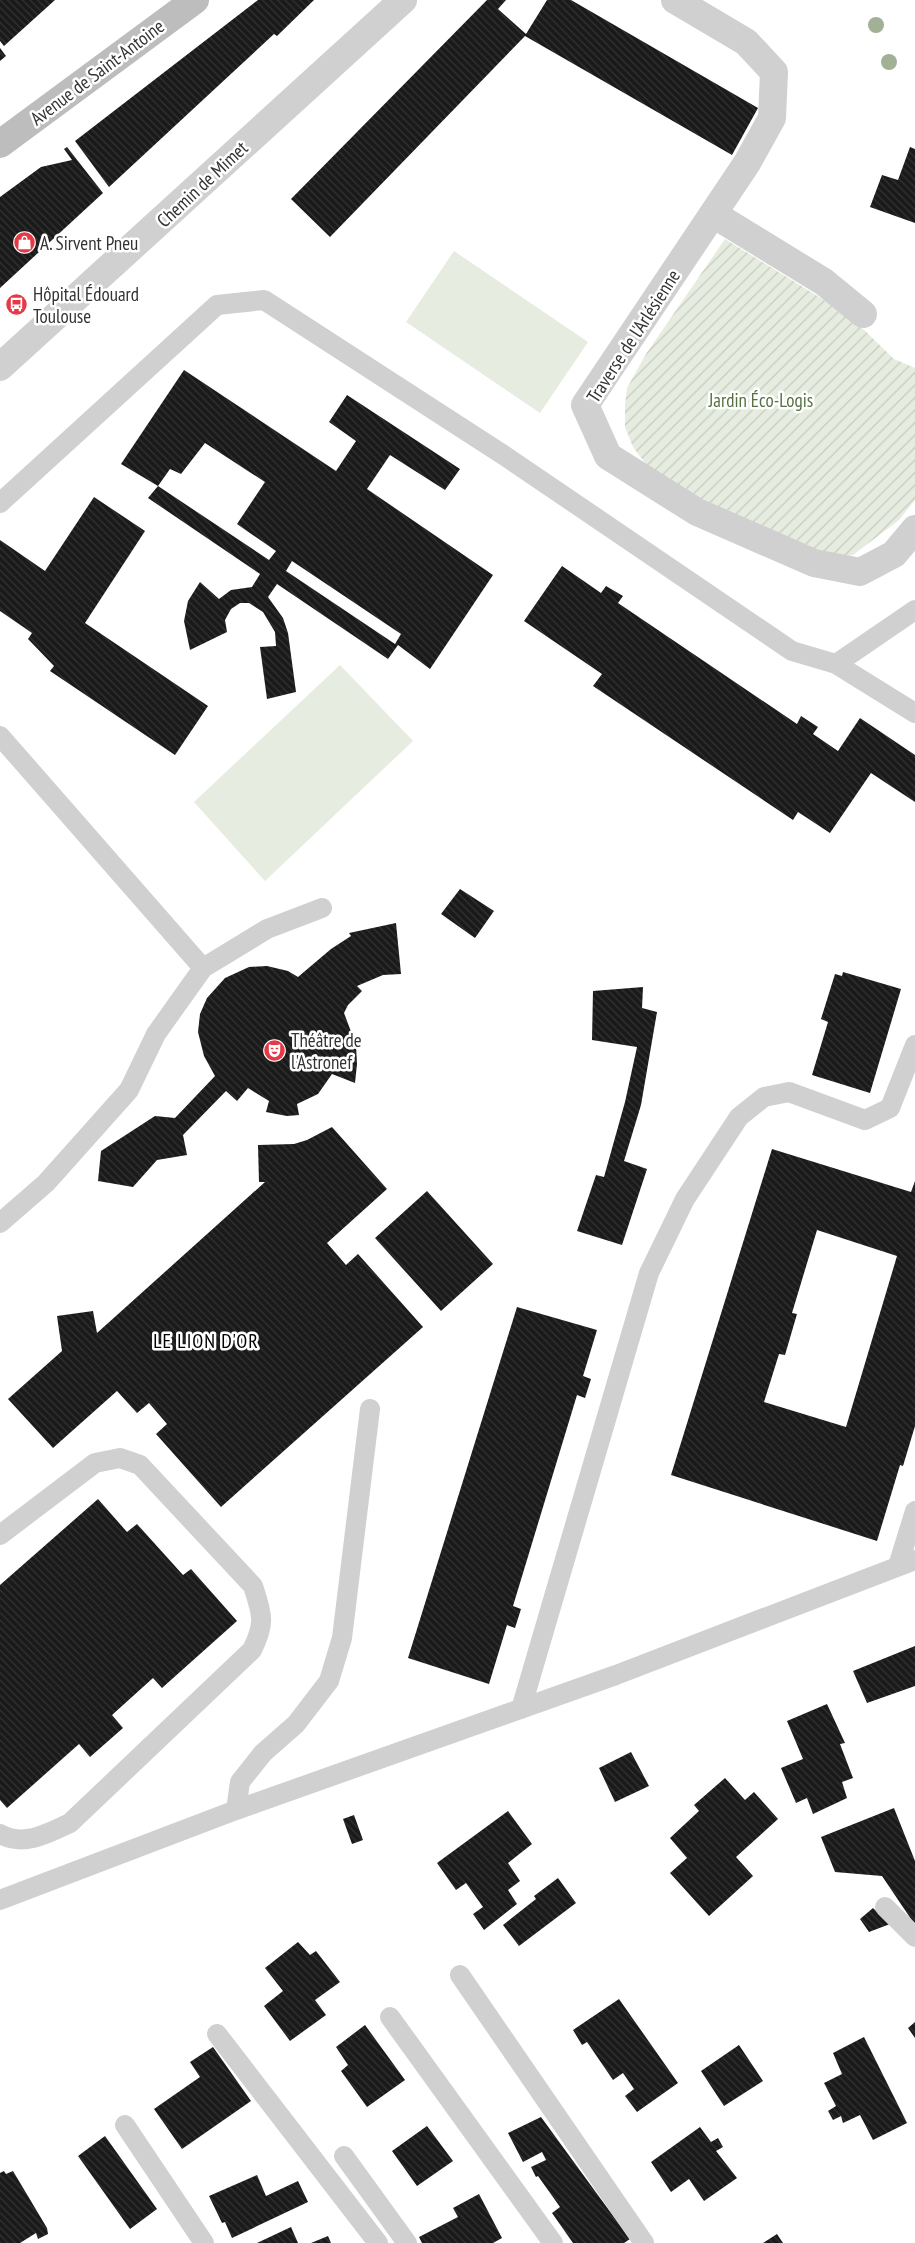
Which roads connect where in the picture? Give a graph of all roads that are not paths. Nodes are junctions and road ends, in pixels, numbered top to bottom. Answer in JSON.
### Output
{"nodes":[{"id":1,"x":195,"y":0,"type":"edge"},
{"id":2,"x":403,"y":0,"type":"edge"},
{"id":3,"x":675,"y":0,"type":"edge"},
{"id":4,"x":0,"y":144,"type":"edge"},
{"id":5,"x":713,"y":214,"type":"junction"},
{"id":6,"x":863,"y":314,"type":"dead end"},
{"id":7,"x":2,"y":361,"type":"edge"},
{"id":8,"x":0,"y":503,"type":"edge"},
{"id":9,"x":915,"y":529,"type":"edge"},
{"id":10,"x":915,"y":610,"type":"edge"},
{"id":11,"x":836,"y":664,"type":"junction"},
{"id":12,"x":915,"y":713,"type":"edge"},
{"id":13,"x":0,"y":736,"type":"edge"},
{"id":14,"x":322,"y":908,"type":"dead end"},
{"id":15,"x":203,"y":968,"type":"junction"},
{"id":16,"x":915,"y":1046,"type":"edge"},
{"id":17,"x":0,"y":1223,"type":"edge"},
{"id":18,"x":370,"y":1409,"type":"dead end"},
{"id":19,"x":915,"y":1511,"type":"edge"},
{"id":20,"x":0,"y":1535,"type":"edge"},
{"id":21,"x":906,"y":1563,"type":"edge"},
{"id":22,"x":521,"y":1709,"type":"junction"},
{"id":23,"x":236,"y":1810,"type":"junction"},
{"id":24,"x":0,"y":1834,"type":"edge"},
{"id":25,"x":4,"y":1896,"type":"edge"},
{"id":26,"x":885,"y":1907,"type":"dead end"},
{"id":27,"x":915,"y":1937,"type":"edge"},
{"id":28,"x":460,"y":1975,"type":"dead end"},
{"id":29,"x":390,"y":2017,"type":"dead end"},
{"id":30,"x":217,"y":2034,"type":"dead end"},
{"id":31,"x":125,"y":2125,"type":"dead end"},
{"id":32,"x":344,"y":2156,"type":"dead end"},
{"id":33,"x":204,"y":2243,"type":"edge"},
{"id":34,"x":378,"y":2243,"type":"edge"},
{"id":35,"x":407,"y":2243,"type":"edge"},
{"id":36,"x":553,"y":2243,"type":"edge"},
{"id":37,"x":644,"y":2243,"type":"edge"}],
"edges":[{"from":1,"to":4,"type":"main road","name":"Avenue de Saint-Antoine"},
{"from":2,"to":7,"type":"street","name":"Chemin de Mimet"},
{"from":3,"to":5,"type":"street","name":"Traverse de l'Arlésienne"},
{"from":5,"to":6,"type":"street"},
{"from":5,"to":9,"type":"street","name":"Traverse de l'Arlésienne"},
{"from":8,"to":11,"type":"lane"},
{"from":10,"to":11,"type":"lane"},
{"from":11,"to":12,"type":"lane"},
{"from":13,"to":15,"type":"lane"},
{"from":14,"to":15,"type":"lane"},
{"from":15,"to":17,"type":"lane"},
{"from":16,"to":22,"type":"lane"},
{"from":18,"to":23,"type":"lane"},
{"from":19,"to":21,"type":"lane"},
{"from":20,"to":24,"type":"lane"},
{"from":21,"to":22,"type":"lane"},
{"from":22,"to":23,"type":"lane"},
{"from":23,"to":25,"type":"lane"},
{"from":26,"to":27,"type":"lane"},
{"from":28,"to":37,"type":"lane"},
{"from":29,"to":36,"type":"lane"},
{"from":30,"to":34,"type":"lane"},
{"from":31,"to":33,"type":"lane"},
{"from":32,"to":35,"type":"lane"}]}
